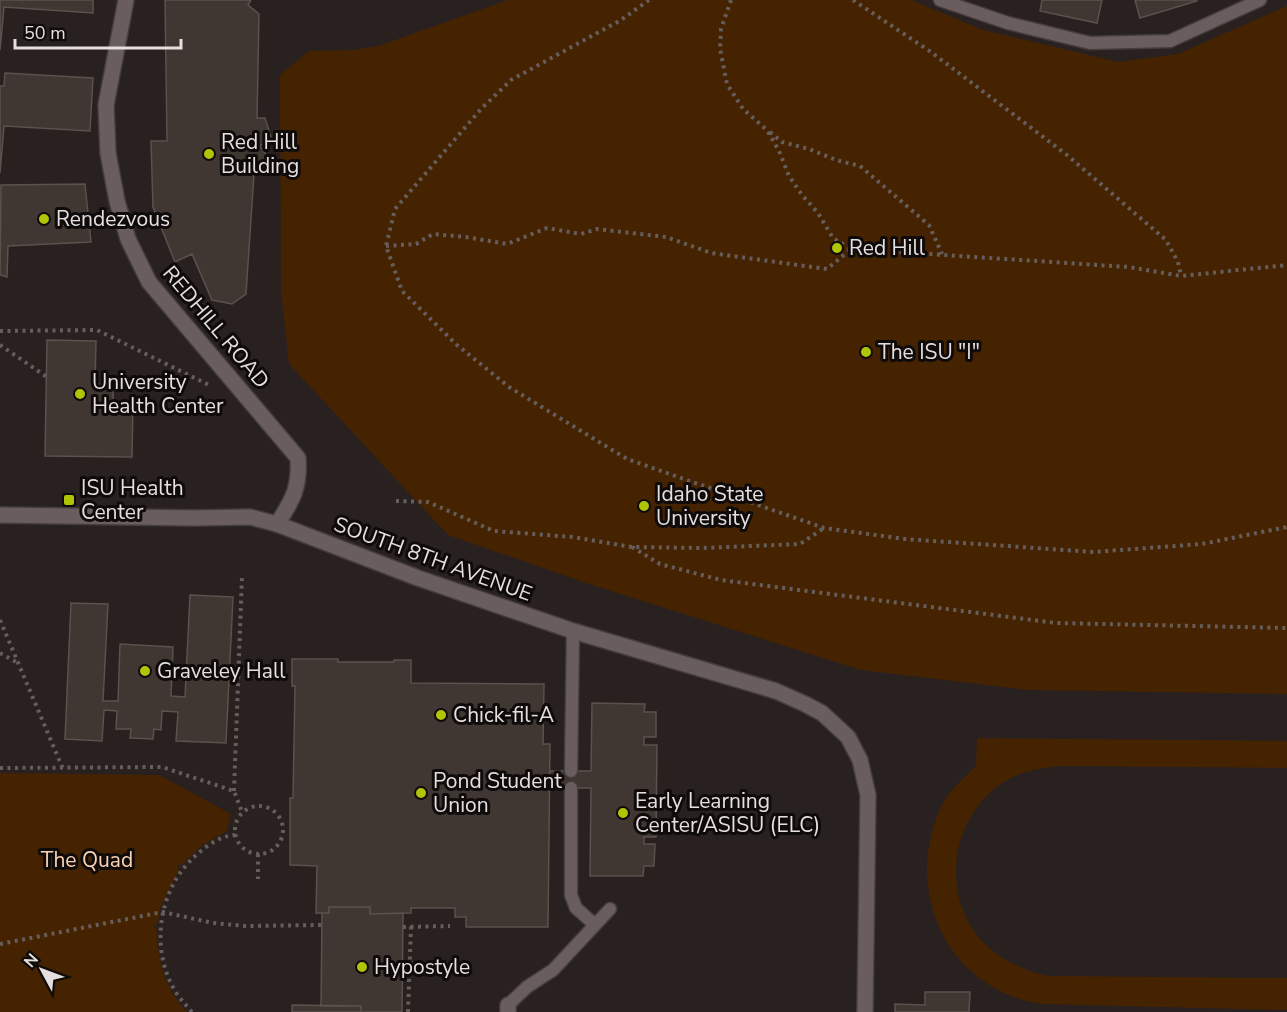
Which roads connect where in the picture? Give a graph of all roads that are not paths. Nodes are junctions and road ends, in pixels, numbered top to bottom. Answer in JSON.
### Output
{"nodes":[{"id":1,"x":126,"y":0,"type":"edge"},
{"id":2,"x":940,"y":0,"type":"edge"},
{"id":3,"x":1260,"y":0,"type":"edge"},
{"id":4,"x":0,"y":514,"type":"edge"},
{"id":5,"x":277,"y":524,"type":"junction"},
{"id":6,"x":573,"y":631,"type":"junction"},
{"id":7,"x":572,"y":771,"type":"dead end"},
{"id":8,"x":571,"y":788,"type":"dead end"},
{"id":9,"x":610,"y":909,"type":"dead end"},
{"id":10,"x":594,"y":924,"type":"junction"},
{"id":11,"x":508,"y":1009,"type":"edge"},
{"id":12,"x":865,"y":1012,"type":"edge"}],
"edges":[{"from":1,"to":5,"type":"street","name":"REDHILL ROAD"},
{"from":2,"to":3,"type":"lane"},
{"from":4,"to":5,"type":"street","name":"SOUTH 8TH AVENUE"},
{"from":5,"to":6,"type":"street","name":"SOUTH 8TH AVENUE"},
{"from":6,"to":7,"type":"lane"},
{"from":6,"to":12,"type":"street","name":"SOUTH 8TH AVENUE"},
{"from":8,"to":10,"type":"lane"},
{"from":9,"to":10,"type":"lane"},
{"from":10,"to":11,"type":"lane"}]}
